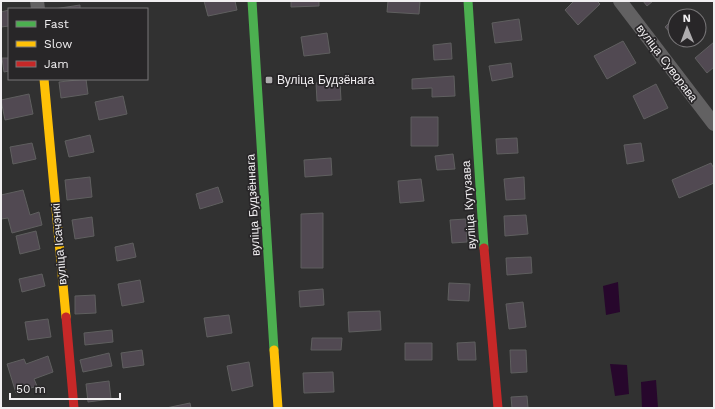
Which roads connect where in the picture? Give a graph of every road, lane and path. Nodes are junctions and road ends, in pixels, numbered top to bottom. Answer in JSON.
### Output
{"nodes":[{"id":1,"x":252,"y":1,"type":"edge"},
{"id":2,"x":468,"y":1,"type":"edge"},
{"id":3,"x":620,"y":1,"type":"edge"},
{"id":4,"x":44,"y":80,"type":"edge"},
{"id":5,"x":714,"y":124,"type":"edge"},
{"id":6,"x":74,"y":408,"type":"edge"},
{"id":7,"x":278,"y":408,"type":"edge"},
{"id":8,"x":498,"y":408,"type":"edge"}],
"edges":[{"from":1,"to":7,"type":"street","name":"вуліца Будзённага"},
{"from":2,"to":8,"type":"street","name":"вуліца Кутузава"},
{"from":3,"to":5,"type":"street","name":"вуліца Суворава"},
{"from":4,"to":6,"type":"street","name":"вуліца Ісачэнкі"}]}
